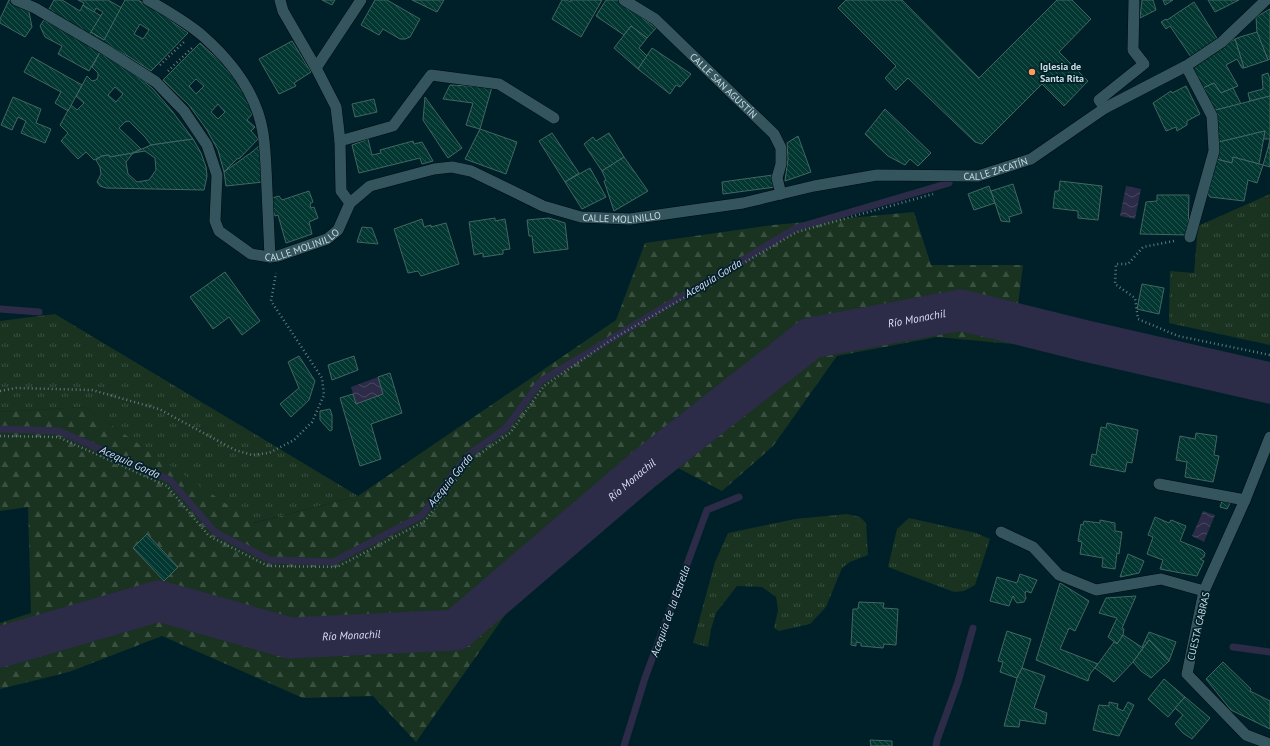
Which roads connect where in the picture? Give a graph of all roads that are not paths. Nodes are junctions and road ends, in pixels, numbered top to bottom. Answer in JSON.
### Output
{"nodes":[{"id":1,"x":16,"y":0,"type":"edge"},
{"id":2,"x":148,"y":0,"type":"edge"},
{"id":3,"x":280,"y":0,"type":"edge"},
{"id":4,"x":360,"y":0,"type":"edge"},
{"id":5,"x":624,"y":0,"type":"edge"},
{"id":6,"x":1134,"y":0,"type":"edge"},
{"id":7,"x":1266,"y":0,"type":"edge"},
{"id":8,"x":1186,"y":66,"type":"junction"},
{"id":9,"x":316,"y":68,"type":"junction"},
{"id":10,"x":1105,"y":108,"type":"junction"},
{"id":11,"x":554,"y":118,"type":"dead end"},
{"id":12,"x":340,"y":141,"type":"junction"},
{"id":13,"x":781,"y":194,"type":"junction"},
{"id":14,"x":350,"y":203,"type":"junction"},
{"id":15,"x":1190,"y":237,"type":"road end"},
{"id":16,"x":274,"y":256,"type":"junction"},
{"id":17,"x":1270,"y":437,"type":"edge"},
{"id":18,"x":1159,"y":484,"type":"dead end"},
{"id":19,"x":1245,"y":500,"type":"junction"},
{"id":20,"x":1001,"y":532,"type":"dead end"},
{"id":21,"x":1204,"y":591,"type":"junction"},
{"id":22,"x":1270,"y":744,"type":"edge"}],
"edges":[{"from":1,"to":16,"type":"street","name":"CALLE MOLINILLO"},
{"from":2,"to":16,"type":"street"},
{"from":3,"to":9,"type":"street"},
{"from":4,"to":9,"type":"street"},
{"from":5,"to":13,"type":"street","name":"CALLE SAN AGUSTÍN"},
{"from":6,"to":10,"type":"street"},
{"from":7,"to":8,"type":"street","name":"CALLE ZACATÍN"},
{"from":8,"to":10,"type":"street","name":"CALLE ZACATÍN"},
{"from":8,"to":15,"type":"street"},
{"from":9,"to":12,"type":"street"},
{"from":10,"to":13,"type":"street","name":"CALLE ZACATÍN"},
{"from":11,"to":12,"type":"street"},
{"from":12,"to":14,"type":"street"},
{"from":13,"to":14,"type":"street","name":"CALLE MOLINILLO"},
{"from":14,"to":16,"type":"street","name":"CALLE MOLINILLO"},
{"from":17,"to":19,"type":"street","name":"CUESTA CABRAS"},
{"from":18,"to":19,"type":"street"},
{"from":19,"to":21,"type":"street","name":"CUESTA CABRAS"},
{"from":20,"to":21,"type":"street"},
{"from":21,"to":22,"type":"street","name":"CUESTA CABRAS"}]}
